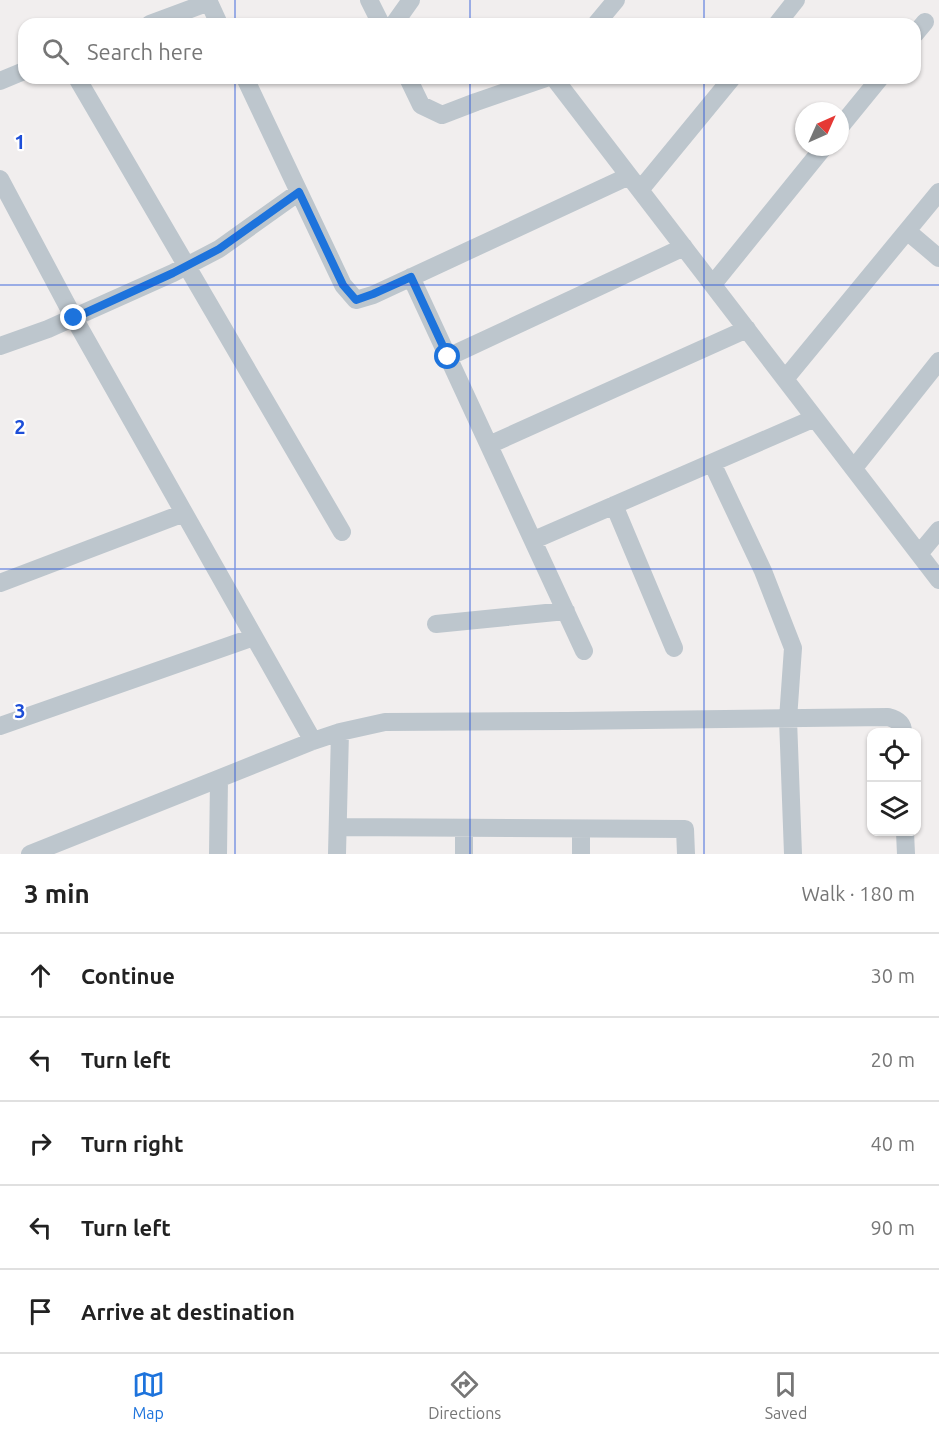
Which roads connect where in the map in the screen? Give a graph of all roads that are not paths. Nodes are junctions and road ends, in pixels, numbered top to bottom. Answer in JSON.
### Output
{"nodes":[{"id":1,"x":369,"y":0,"type":"edge"},
{"id":2,"x":411,"y":0,"type":"edge"},
{"id":3,"x":616,"y":0,"type":"edge"},
{"id":4,"x":796,"y":0,"type":"edge"},
{"id":5,"x":208,"y":1,"type":"edge"},
{"id":6,"x":165,"y":18,"type":"edge"},
{"id":7,"x":216,"y":18,"type":"edge"},
{"id":8,"x":378,"y":18,"type":"edge"},
{"id":9,"x":398,"y":18,"type":"edge"},
{"id":10,"x":601,"y":18,"type":"edge"},
{"id":11,"x":782,"y":18,"type":"edge"},
{"id":12,"x":18,"y":74,"type":"edge"},
{"id":13,"x":0,"y":81,"type":"edge"},
{"id":14,"x":81,"y":84,"type":"edge"},
{"id":15,"x":248,"y":84,"type":"edge"},
{"id":16,"x":411,"y":84,"type":"edge"},
{"id":17,"x":528,"y":84,"type":"edge"},
{"id":18,"x":559,"y":84,"type":"edge"},
{"id":19,"x":726,"y":84,"type":"edge"},
{"id":20,"x":875,"y":84,"type":"edge"},
{"id":21,"x":849,"y":116,"type":"edge"},
{"id":22,"x":817,"y":156,"type":"edge"},
{"id":23,"x":0,"y":179,"type":"edge"},
{"id":24,"x":635,"y":183,"type":"junction"},
{"id":25,"x":299,"y":192,"type":"junction"},
{"id":26,"x":939,"y":192,"type":"edge"},
{"id":27,"x":907,"y":231,"type":"junction"},
{"id":28,"x":684,"y":247,"type":"junction"},
{"id":29,"x":939,"y":258,"type":"edge"},
{"id":30,"x":187,"y":266,"type":"junction"},
{"id":31,"x":411,"y":277,"type":"junction"},
{"id":32,"x":713,"y":284,"type":"junction"},
{"id":33,"x":74,"y":318,"type":"junction"},
{"id":34,"x":747,"y":329,"type":"junction"},
{"id":35,"x":0,"y":346,"type":"edge"},
{"id":36,"x":448,"y":357,"type":"junction"},
{"id":37,"x":939,"y":361,"type":"edge"},
{"id":38,"x":785,"y":379,"type":"junction"},
{"id":39,"x":815,"y":418,"type":"junction"},
{"id":40,"x":489,"y":445,"type":"junction"},
{"id":41,"x":712,"y":463,"type":"junction"},
{"id":42,"x":854,"y":468,"type":"junction"},
{"id":43,"x":614,"y":505,"type":"junction"},
{"id":44,"x":184,"y":513,"type":"junction"},
{"id":45,"x":939,"y":530,"type":"edge"},
{"id":46,"x":342,"y":532,"type":"dead end"},
{"id":47,"x":534,"y":540,"type":"junction"},
{"id":48,"x":919,"y":554,"type":"junction"},
{"id":49,"x":939,"y":580,"type":"edge"},
{"id":50,"x":0,"y":583,"type":"edge"},
{"id":51,"x":566,"y":611,"type":"junction"},
{"id":52,"x":436,"y":624,"type":"dead end"},
{"id":53,"x":254,"y":637,"type":"junction"},
{"id":54,"x":674,"y":648,"type":"dead end"},
{"id":55,"x":585,"y":651,"type":"dead end"},
{"id":56,"x":788,"y":718,"type":"junction"},
{"id":57,"x":0,"y":726,"type":"edge"},
{"id":58,"x":903,"y":728,"type":"edge"},
{"id":59,"x":340,"y":732,"type":"junction"},
{"id":60,"x":313,"y":741,"type":"junction"},
{"id":61,"x":219,"y":778,"type":"junction"},
{"id":62,"x":338,"y":827,"type":"junction"},
{"id":63,"x":464,"y":828,"type":"junction"},
{"id":64,"x":581,"y":829,"type":"junction"},
{"id":65,"x":905,"y":836,"type":"edge"},
{"id":66,"x":30,"y":854,"type":"edge"},
{"id":67,"x":218,"y":854,"type":"edge"},
{"id":68,"x":337,"y":854,"type":"edge"},
{"id":69,"x":464,"y":854,"type":"edge"},
{"id":70,"x":581,"y":854,"type":"edge"},
{"id":71,"x":686,"y":854,"type":"edge"},
{"id":72,"x":793,"y":854,"type":"edge"},
{"id":73,"x":906,"y":854,"type":"edge"}],
"edges":[{"from":1,"to":8,"type":"street"},
{"from":2,"to":9,"type":"street"},
{"from":3,"to":10,"type":"street"},
{"from":4,"to":11,"type":"street"},
{"from":5,"to":6,"type":"street"},
{"from":5,"to":7,"type":"street"},
{"from":12,"to":13,"type":"street"},
{"from":14,"to":30,"type":"street"},
{"from":15,"to":25,"type":"street"},
{"from":16,"to":17,"type":"street"},
{"from":18,"to":24,"type":"street"},
{"from":19,"to":24,"type":"street"},
{"from":20,"to":21,"type":"street"},
{"from":22,"to":32,"type":"street"},
{"from":23,"to":33,"type":"street"},
{"from":24,"to":28,"type":"street"},
{"from":24,"to":31,"type":"street"},
{"from":25,"to":30,"type":"street"},
{"from":25,"to":31,"type":"street"},
{"from":26,"to":27,"type":"street"},
{"from":27,"to":29,"type":"street"},
{"from":27,"to":38,"type":"street"},
{"from":28,"to":32,"type":"street"},
{"from":28,"to":36,"type":"street"},
{"from":30,"to":33,"type":"street"},
{"from":30,"to":46,"type":"street"},
{"from":31,"to":36,"type":"street"},
{"from":32,"to":34,"type":"street"},
{"from":33,"to":35,"type":"street"},
{"from":33,"to":44,"type":"street"},
{"from":34,"to":38,"type":"street"},
{"from":34,"to":40,"type":"street"},
{"from":36,"to":40,"type":"street"},
{"from":37,"to":42,"type":"street"},
{"from":38,"to":39,"type":"street"},
{"from":39,"to":41,"type":"street"},
{"from":39,"to":42,"type":"street"},
{"from":40,"to":47,"type":"street"},
{"from":41,"to":43,"type":"street"},
{"from":41,"to":56,"type":"street"},
{"from":42,"to":48,"type":"street"},
{"from":43,"to":47,"type":"street"},
{"from":43,"to":54,"type":"street"},
{"from":44,"to":50,"type":"street"},
{"from":44,"to":53,"type":"street"},
{"from":45,"to":48,"type":"street"},
{"from":47,"to":51,"type":"street"},
{"from":48,"to":49,"type":"street"},
{"from":51,"to":52,"type":"street"},
{"from":51,"to":55,"type":"street"},
{"from":53,"to":57,"type":"street"},
{"from":53,"to":60,"type":"street"},
{"from":56,"to":58,"type":"street"},
{"from":56,"to":59,"type":"street"},
{"from":56,"to":72,"type":"street"},
{"from":59,"to":60,"type":"street"},
{"from":59,"to":62,"type":"street"},
{"from":60,"to":61,"type":"street"},
{"from":61,"to":66,"type":"street"},
{"from":61,"to":67,"type":"street"},
{"from":62,"to":63,"type":"street"},
{"from":62,"to":68,"type":"street"},
{"from":63,"to":64,"type":"street"},
{"from":63,"to":69,"type":"street"},
{"from":64,"to":70,"type":"street"},
{"from":64,"to":71,"type":"street"},
{"from":65,"to":73,"type":"street"}]}
